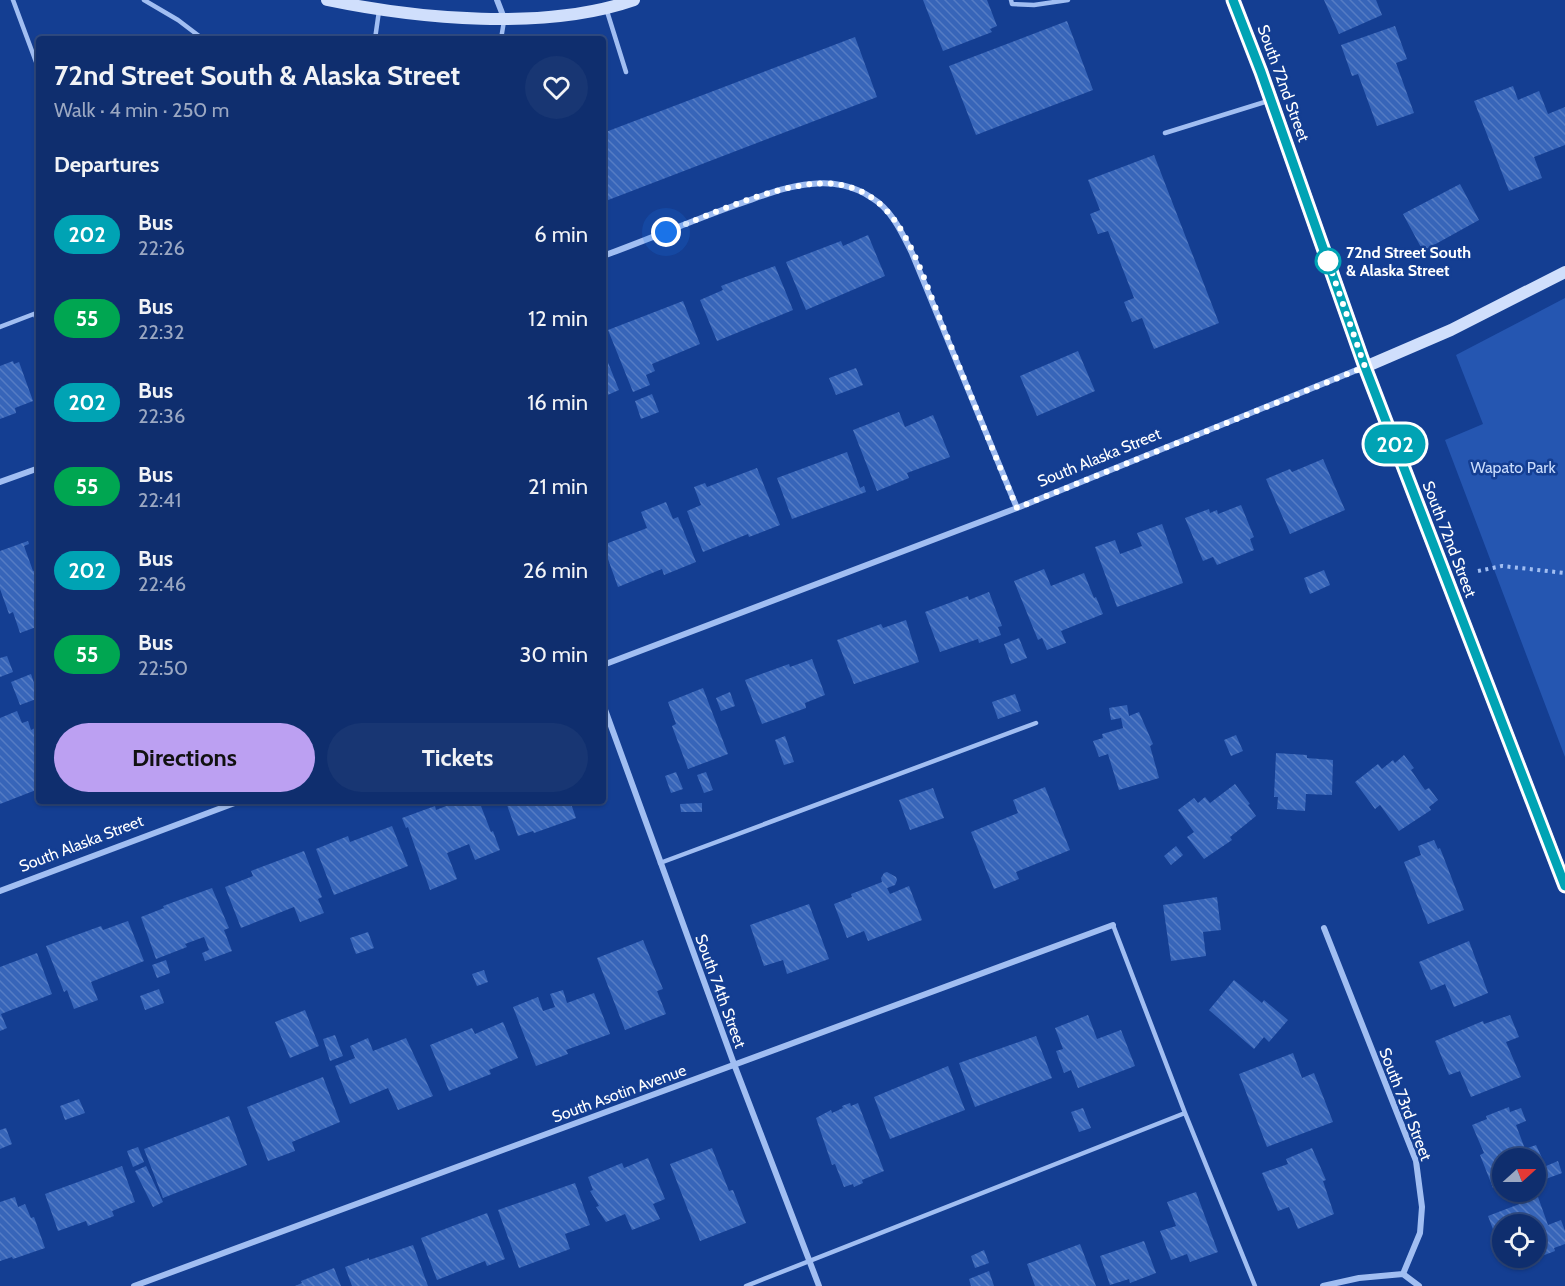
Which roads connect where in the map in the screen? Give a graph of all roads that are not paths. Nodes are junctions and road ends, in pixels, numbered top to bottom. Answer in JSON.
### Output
{"nodes":[{"id":1,"x":13,"y":0,"type":"edge"},
{"id":2,"x":144,"y":0,"type":"edge"},
{"id":3,"x":327,"y":0,"type":"edge"},
{"id":4,"x":497,"y":0,"type":"edge"},
{"id":5,"x":634,"y":0,"type":"edge"},
{"id":6,"x":1011,"y":0,"type":"edge"},
{"id":7,"x":1068,"y":0,"type":"edge"},
{"id":8,"x":1233,"y":0,"type":"edge"},
{"id":9,"x":606,"y":8,"type":"junction"},
{"id":10,"x":379,"y":11,"type":"junction"},
{"id":11,"x":504,"y":19,"type":"junction"},
{"id":12,"x":199,"y":36,"type":"edge"},
{"id":13,"x":375,"y":36,"type":"edge"},
{"id":14,"x":501,"y":36,"type":"edge"},
{"id":15,"x":36,"y":62,"type":"edge"},
{"id":16,"x":626,"y":72,"type":"dead end"},
{"id":17,"x":1271,"y":100,"type":"junction"},
{"id":18,"x":1165,"y":133,"type":"dead end"},
{"id":19,"x":606,"y":255,"type":"edge"},
{"id":20,"x":1565,"y":272,"type":"edge"},
{"id":21,"x":36,"y":313,"type":"edge"},
{"id":22,"x":0,"y":327,"type":"edge"},
{"id":23,"x":1365,"y":367,"type":"junction"},
{"id":24,"x":36,"y":469,"type":"edge"},
{"id":25,"x":0,"y":482,"type":"edge"},
{"id":26,"x":1017,"y":508,"type":"junction"},
{"id":27,"x":606,"y":664,"type":"edge"},
{"id":28,"x":606,"y":712,"type":"edge"},
{"id":29,"x":1036,"y":723,"type":"dead end"},
{"id":30,"x":232,"y":804,"type":"edge"},
{"id":31,"x":660,"y":863,"type":"junction"},
{"id":32,"x":1565,"y":886,"type":"edge"},
{"id":33,"x":0,"y":891,"type":"edge"},
{"id":34,"x":1113,"y":925,"type":"joint"},
{"id":35,"x":1324,"y":928,"type":"dead end"},
{"id":36,"x":734,"y":1064,"type":"junction"},
{"id":37,"x":1185,"y":1113,"type":"junction"},
{"id":38,"x":810,"y":1262,"type":"junction"},
{"id":39,"x":1403,"y":1274,"type":"junction"},
{"id":40,"x":134,"y":1286,"type":"edge"},
{"id":41,"x":746,"y":1286,"type":"edge"},
{"id":42,"x":819,"y":1286,"type":"edge"},
{"id":43,"x":1255,"y":1286,"type":"edge"},
{"id":44,"x":1323,"y":1286,"type":"edge"},
{"id":45,"x":1419,"y":1286,"type":"edge"}],
"edges":[{"from":1,"to":15,"type":"lane"},
{"from":2,"to":12,"type":"lane"},
{"from":3,"to":10,"type":"main road"},
{"from":4,"to":11,"type":"street"},
{"from":5,"to":9,"type":"main road"},
{"from":6,"to":7,"type":"lane"},
{"from":8,"to":17,"type":"main road","name":"South 72nd Street"},
{"from":9,"to":11,"type":"main road"},
{"from":9,"to":16,"type":"lane"},
{"from":10,"to":11,"type":"main road"},
{"from":10,"to":13,"type":"lane"},
{"from":11,"to":14,"type":"lane"},
{"from":17,"to":18,"type":"lane"},
{"from":17,"to":23,"type":"main road","name":"South 72nd Street"},
{"from":19,"to":26,"type":"street"},
{"from":20,"to":23,"type":"main road","name":"South Alaska Street"},
{"from":21,"to":22,"type":"lane"},
{"from":23,"to":26,"type":"street","name":"South Alaska Street"},
{"from":23,"to":32,"type":"main road","name":"South 72nd Street"},
{"from":24,"to":25,"type":"street"},
{"from":26,"to":27,"type":"street","name":"South Alaska Street"},
{"from":28,"to":31,"type":"street","name":"South 74th Street"},
{"from":29,"to":31,"type":"lane"},
{"from":30,"to":33,"type":"street","name":"South Alaska Street"},
{"from":31,"to":36,"type":"street","name":"South 74th Street"},
{"from":34,"to":36,"type":"street","name":"South Asotin Avenue"},
{"from":34,"to":37,"type":"lane"},
{"from":35,"to":39,"type":"street","name":"South 73rd Street"},
{"from":36,"to":38,"type":"street","name":"South 74th Street"},
{"from":36,"to":40,"type":"street","name":"South Asotin Avenue"},
{"from":37,"to":38,"type":"lane"},
{"from":37,"to":43,"type":"lane"},
{"from":38,"to":41,"type":"lane"},
{"from":38,"to":42,"type":"street","name":"South 74th Street"},
{"from":39,"to":44,"type":"street"},
{"from":39,"to":45,"type":"street"}]}
